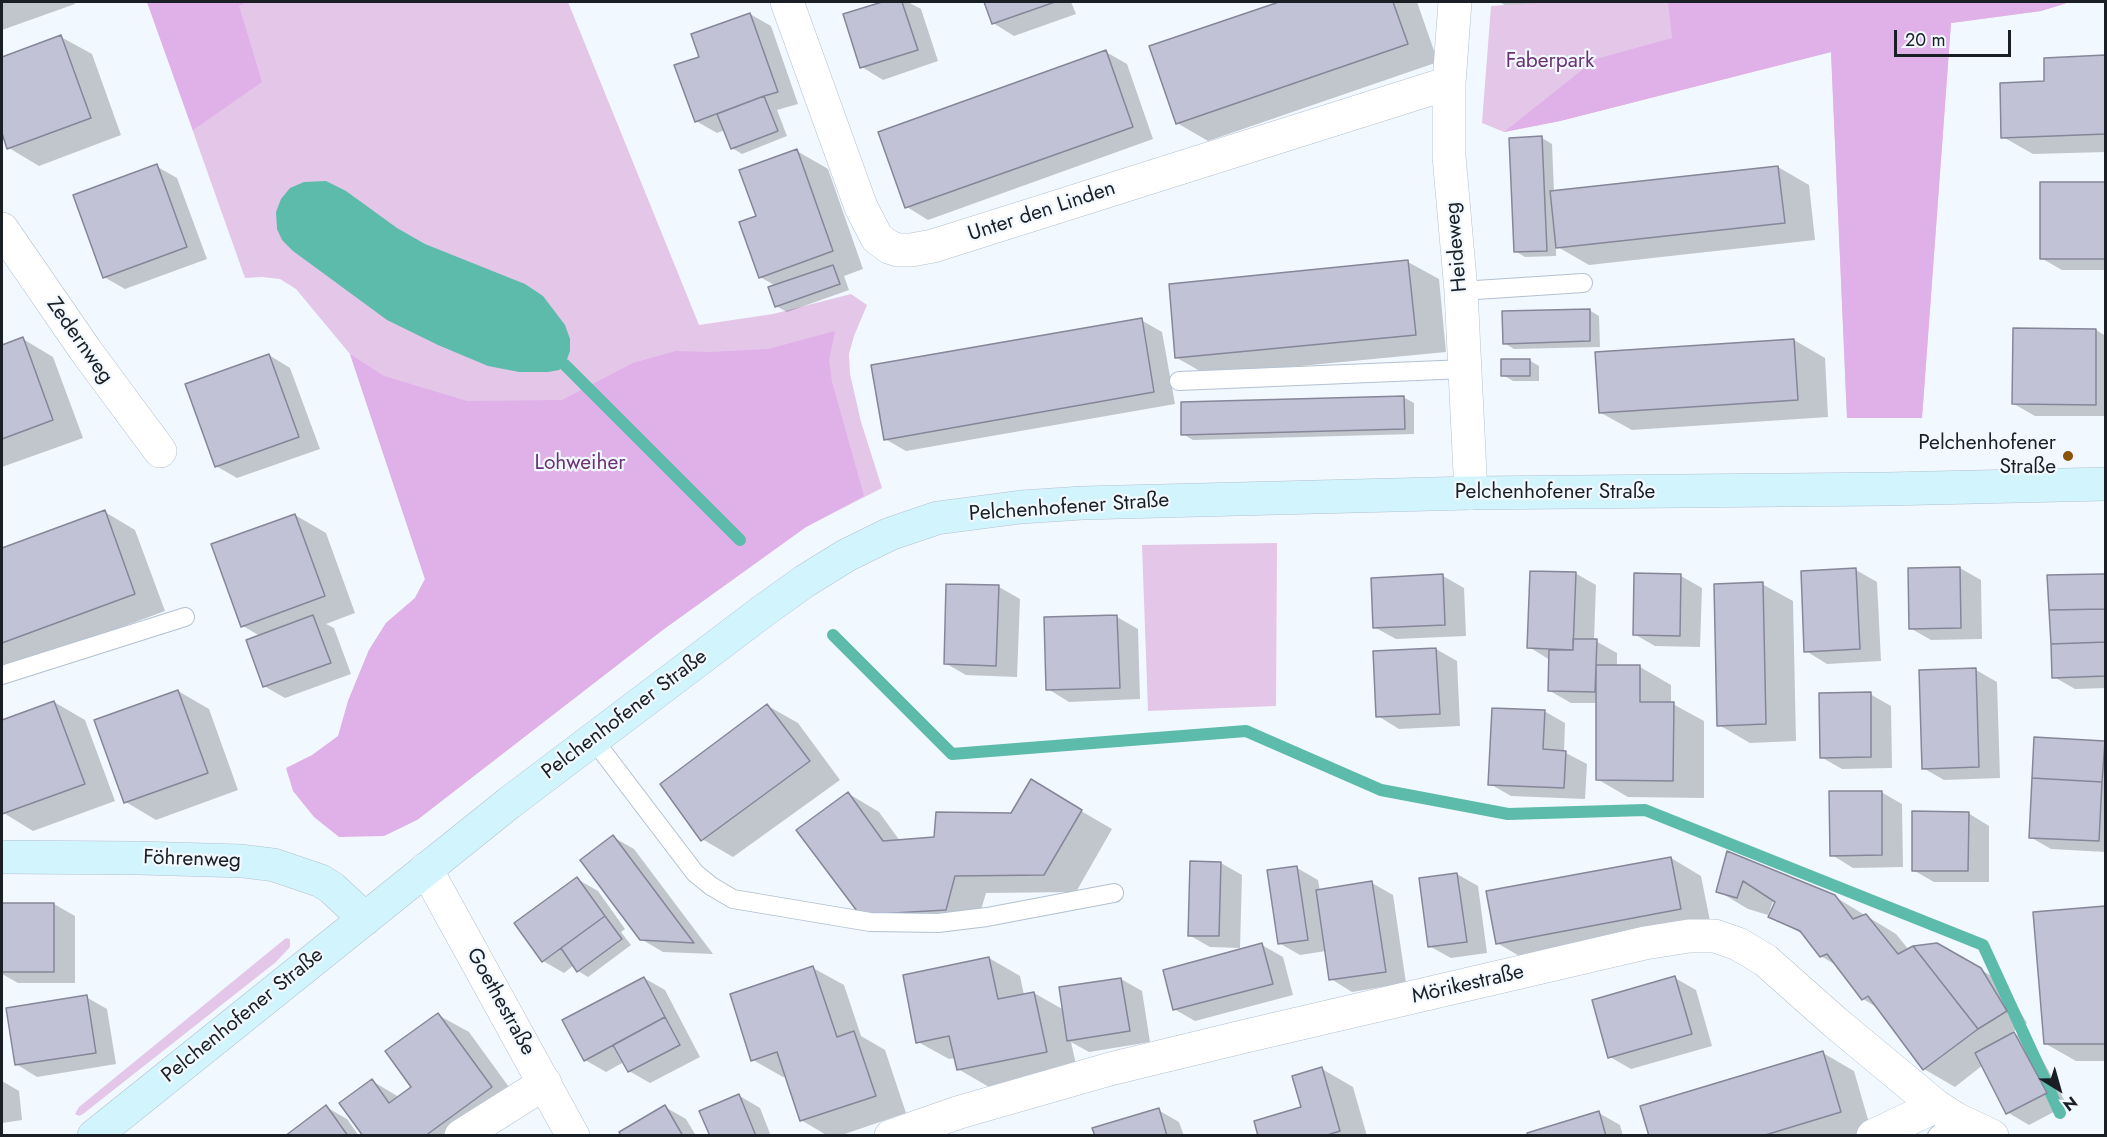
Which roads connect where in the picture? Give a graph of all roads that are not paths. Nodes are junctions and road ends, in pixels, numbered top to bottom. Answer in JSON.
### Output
{"nodes":[{"id":1,"x":787,"y":2,"type":"edge"},
{"id":2,"x":1455,"y":2,"type":"edge"},
{"id":3,"x":1449,"y":83,"type":"junction"},
{"id":4,"x":2,"y":229,"type":"edge"},
{"id":5,"x":1583,"y":283,"type":"dead end"},
{"id":6,"x":1461,"y":291,"type":"junction"},
{"id":7,"x":1465,"y":369,"type":"junction"},
{"id":8,"x":1179,"y":381,"type":"dead end"},
{"id":9,"x":160,"y":451,"type":"dead end"},
{"id":10,"x":2106,"y":484,"type":"edge"},
{"id":11,"x":1471,"y":493,"type":"junction"},
{"id":12,"x":185,"y":617,"type":"dead end"},
{"id":13,"x":2,"y":675,"type":"edge"},
{"id":14,"x":593,"y":739,"type":"junction"},
{"id":15,"x":2,"y":857,"type":"edge"},
{"id":16,"x":426,"y":869,"type":"junction"},
{"id":17,"x":1114,"y":893,"type":"dead end"},
{"id":18,"x":364,"y":919,"type":"junction"},
{"id":19,"x":545,"y":1083,"type":"junction"},
{"id":20,"x":1943,"y":1120,"type":"edge"},
{"id":21,"x":94,"y":1136,"type":"edge"},
{"id":22,"x":461,"y":1136,"type":"edge"},
{"id":23,"x":573,"y":1136,"type":"edge"},
{"id":24,"x":891,"y":1136,"type":"edge"},
{"id":25,"x":1873,"y":1136,"type":"edge"},
{"id":26,"x":1992,"y":1136,"type":"edge"}],
"edges":[{"from":1,"to":3,"type":"street","name":"Unter den Linden"},
{"from":2,"to":3,"type":"street","name":"Heideweg"},
{"from":3,"to":6,"type":"street","name":"Heideweg"},
{"from":4,"to":9,"type":"street","name":"Zedernweg"},
{"from":5,"to":6,"type":"lane"},
{"from":6,"to":7,"type":"street","name":"Heideweg"},
{"from":7,"to":8,"type":"lane"},
{"from":7,"to":11,"type":"street","name":"Heideweg"},
{"from":10,"to":11,"type":"main road","name":"Pelchenhofener Straße"},
{"from":11,"to":14,"type":"main road","name":"Pelchenhofener Straße"},
{"from":12,"to":13,"type":"lane"},
{"from":14,"to":16,"type":"main road","name":"Pelchenhofener Straße"},
{"from":14,"to":17,"type":"lane"},
{"from":15,"to":18,"type":"main road","name":"Föhrenweg"},
{"from":16,"to":18,"type":"main road","name":"Pelchenhofener Straße"},
{"from":16,"to":19,"type":"street","name":"Goethestraße"},
{"from":18,"to":21,"type":"main road","name":"Pelchenhofener Straße"},
{"from":19,"to":22,"type":"street"},
{"from":19,"to":23,"type":"street","name":"Goethestraße"},
{"from":20,"to":24,"type":"street","name":"Mörikestraße"},
{"from":20,"to":25,"type":"street"},
{"from":20,"to":26,"type":"street","name":"Mörikestraße"}]}
